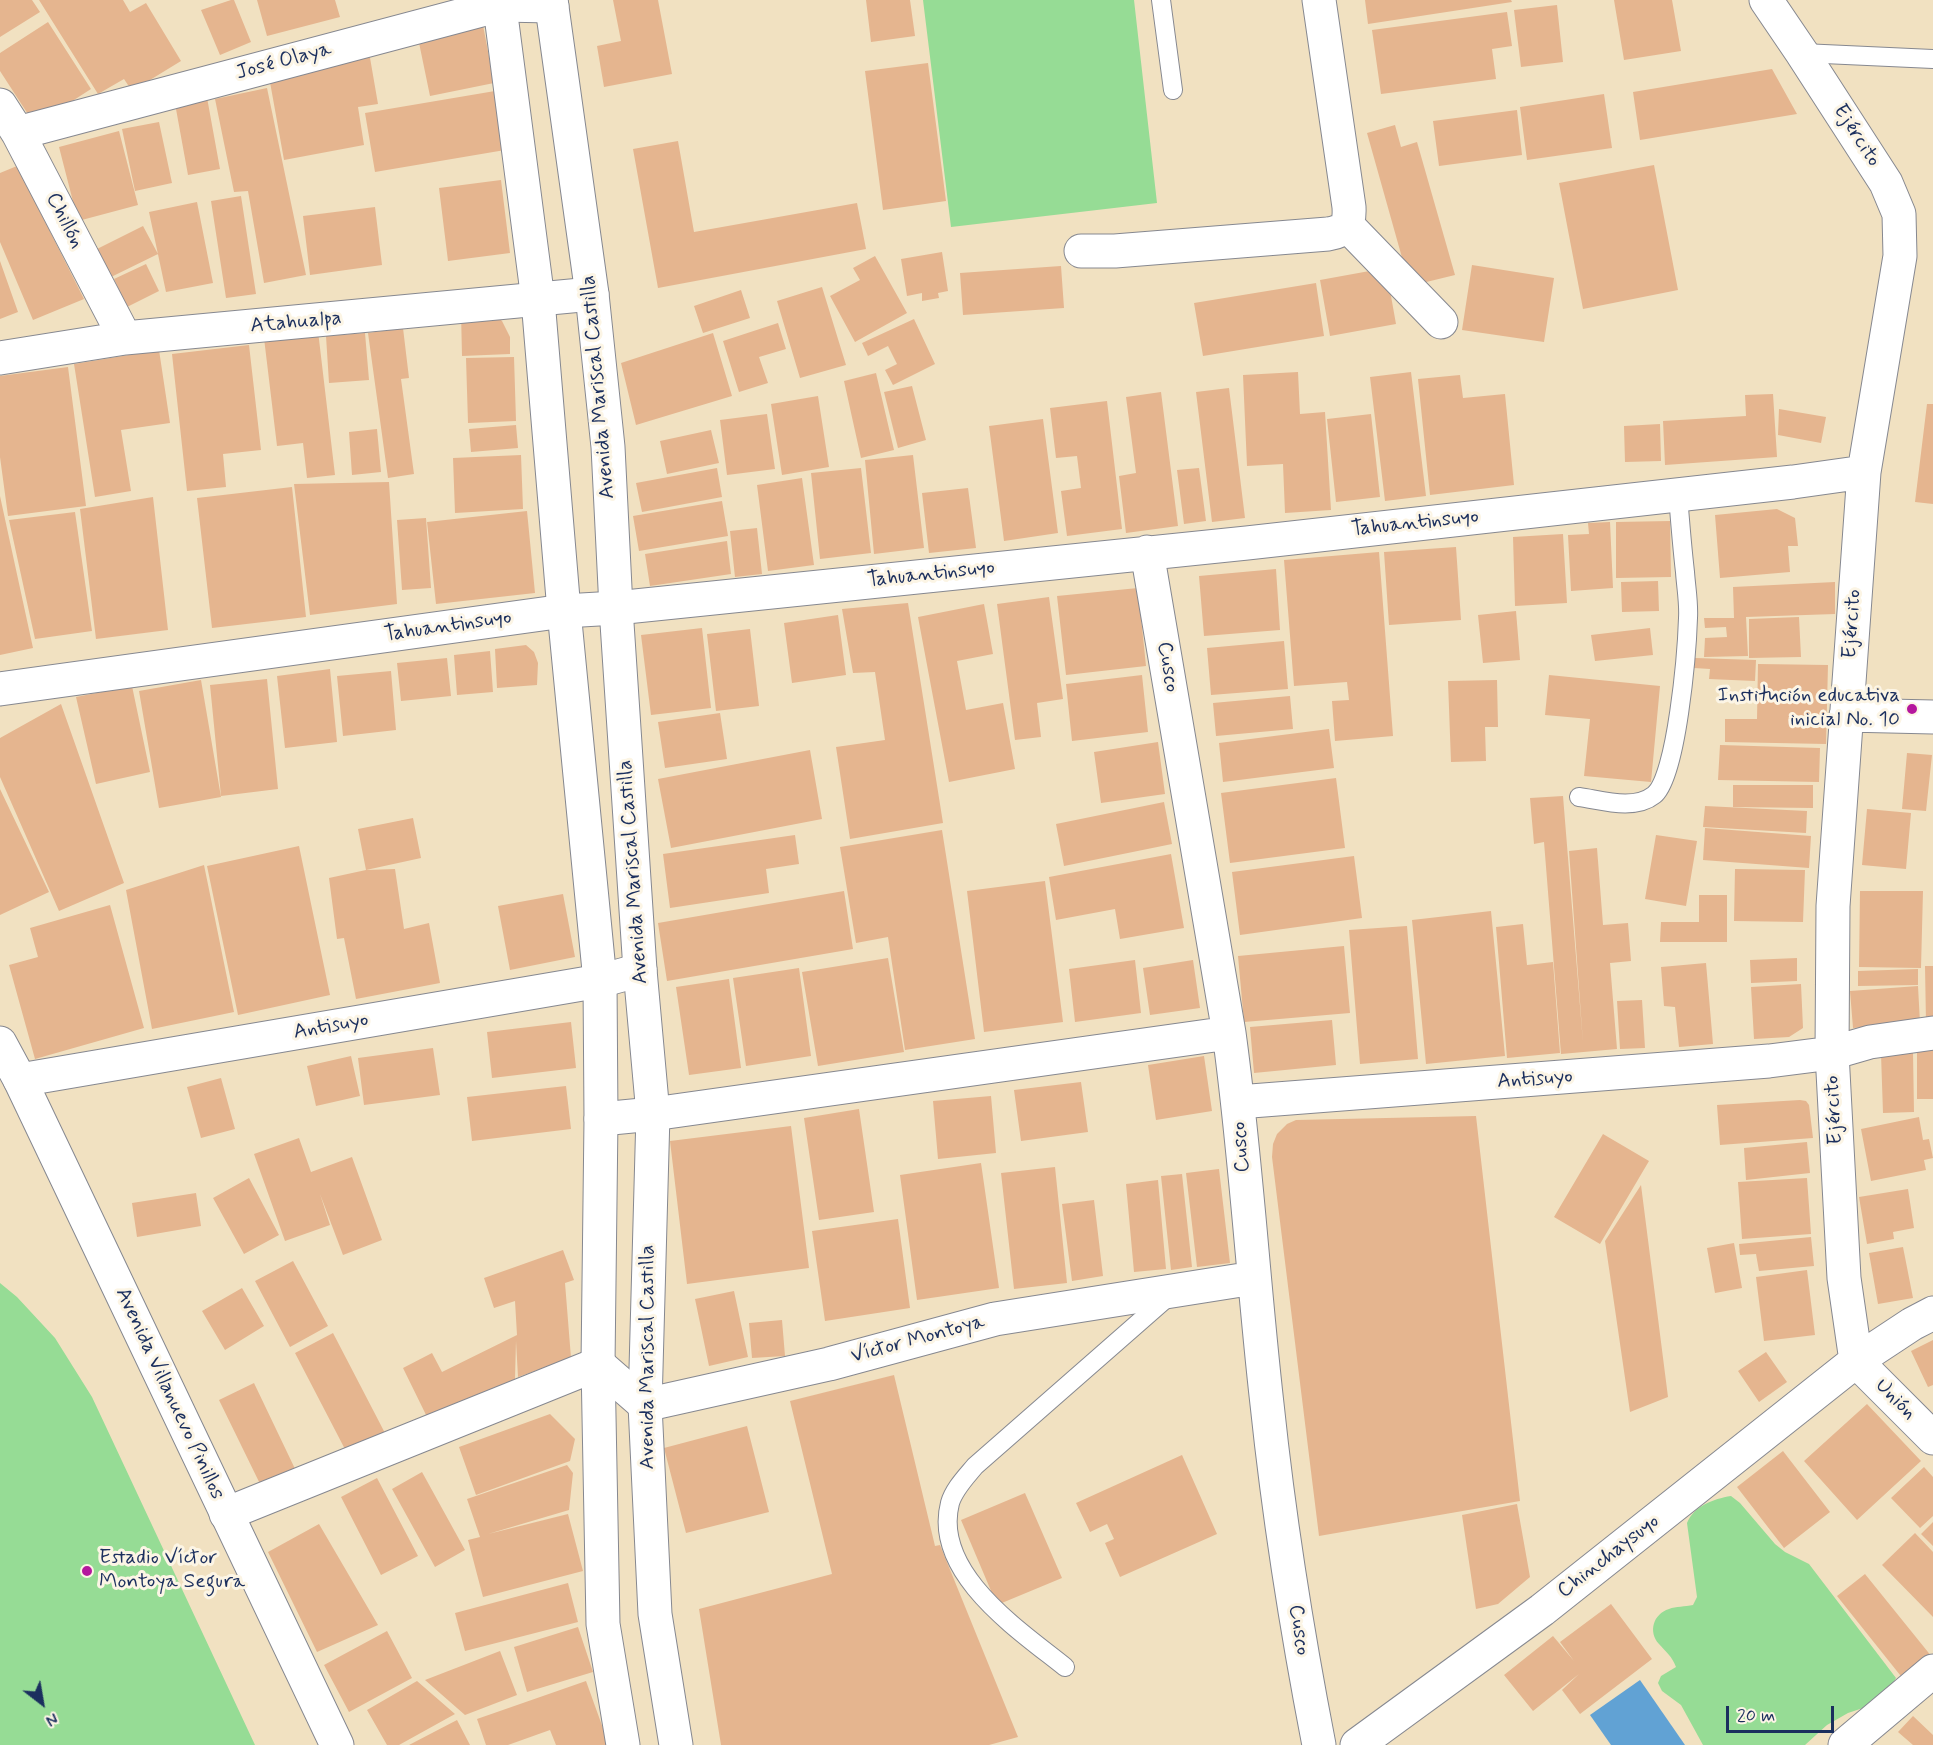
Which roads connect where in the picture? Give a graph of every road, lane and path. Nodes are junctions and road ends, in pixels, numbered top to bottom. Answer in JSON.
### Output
{"nodes":[{"id":1,"x":1161,"y":0,"type":"edge"},
{"id":2,"x":1319,"y":0,"type":"edge"},
{"id":3,"x":1766,"y":0,"type":"edge"},
{"id":4,"x":500,"y":2,"type":"edge"},
{"id":5,"x":551,"y":3,"type":"edge"},
{"id":6,"x":1802,"y":53,"type":"junction"},
{"id":7,"x":1933,"y":59,"type":"edge"},
{"id":8,"x":1173,"y":90,"type":"dead end"},
{"id":9,"x":0,"y":105,"type":"edge"},
{"id":10,"x":18,"y":133,"type":"junction"},
{"id":11,"x":1347,"y":225,"type":"junction"},
{"id":12,"x":1082,"y":251,"type":"dead end"},
{"id":13,"x":592,"y":294,"type":"junction"},
{"id":14,"x":538,"y":300,"type":"junction"},
{"id":15,"x":1441,"y":322,"type":"dead end"},
{"id":16,"x":125,"y":338,"type":"junction"},
{"id":17,"x":0,"y":358,"type":"edge"},
{"id":18,"x":1864,"y":472,"type":"junction"},
{"id":19,"x":1678,"y":495,"type":"junction"},
{"id":20,"x":1147,"y":552,"type":"junction"},
{"id":21,"x":616,"y":608,"type":"junction"},
{"id":22,"x":564,"y":611,"type":"junction"},
{"id":23,"x":0,"y":689,"type":"edge"},
{"id":24,"x":1846,"y":715,"type":"junction"},
{"id":25,"x":1933,"y":717,"type":"edge"},
{"id":26,"x":1579,"y":797,"type":"dead end"},
{"id":27,"x":640,"y":970,"type":"junction"},
{"id":28,"x":600,"y":981,"type":"junction"},
{"id":29,"x":1933,"y":1033,"type":"edge"},
{"id":30,"x":1229,"y":1034,"type":"junction"},
{"id":31,"x":0,"y":1043,"type":"edge"},
{"id":32,"x":1832,"y":1053,"type":"junction"},
{"id":33,"x":20,"y":1080,"type":"junction"},
{"id":34,"x":1238,"y":1102,"type":"junction"},
{"id":35,"x":653,"y":1114,"type":"junction"},
{"id":36,"x":601,"y":1119,"type":"junction"},
{"id":37,"x":1254,"y":1278,"type":"junction"},
{"id":38,"x":1174,"y":1291,"type":"junction"},
{"id":39,"x":1933,"y":1313,"type":"edge"},
{"id":40,"x":1856,"y":1361,"type":"junction"},
{"id":41,"x":598,"y":1364,"type":"junction"},
{"id":42,"x":645,"y":1405,"type":"junction"},
{"id":43,"x":1933,"y":1438,"type":"edge"},
{"id":44,"x":226,"y":1514,"type":"junction"},
{"id":45,"x":1065,"y":1667,"type":"dead end"},
{"id":46,"x":1933,"y":1671,"type":"edge"},
{"id":47,"x":337,"y":1745,"type":"edge"},
{"id":48,"x":623,"y":1745,"type":"edge"},
{"id":49,"x":676,"y":1745,"type":"edge"},
{"id":50,"x":1319,"y":1745,"type":"edge"},
{"id":51,"x":1357,"y":1745,"type":"edge"},
{"id":52,"x":1845,"y":1745,"type":"edge"}],
"edges":[{"from":1,"to":8,"type":"lane"},
{"from":2,"to":11,"type":"street"},
{"from":3,"to":6,"type":"street","name":"Ejército"},
{"from":4,"to":5,"type":"street","name":"José Olaya"},
{"from":4,"to":10,"type":"street","name":"José Olaya"},
{"from":4,"to":14,"type":"street","name":"Avenida Mariscal Castilla"},
{"from":5,"to":13,"type":"street","name":"Avenida Mariscal Castilla"},
{"from":6,"to":7,"type":"lane"},
{"from":6,"to":18,"type":"street","name":"Ejército"},
{"from":9,"to":10,"type":"street","name":"Chillón"},
{"from":10,"to":16,"type":"street","name":"Chillón"},
{"from":11,"to":12,"type":"street"},
{"from":11,"to":15,"type":"street"},
{"from":13,"to":14,"type":"street","name":"Atahualpa"},
{"from":13,"to":21,"type":"street","name":"Avenida Mariscal Castilla"},
{"from":14,"to":16,"type":"street","name":"Atahualpa"},
{"from":14,"to":22,"type":"street","name":"Avenida Mariscal Castilla"},
{"from":16,"to":17,"type":"street","name":"Atahualpa"},
{"from":18,"to":19,"type":"street","name":"Tahuantinsuyo"},
{"from":18,"to":24,"type":"street","name":"Ejército"},
{"from":19,"to":20,"type":"street","name":"Tahuantinsuyo"},
{"from":19,"to":26,"type":"lane"},
{"from":20,"to":21,"type":"street","name":"Tahuantinsuyo"},
{"from":20,"to":30,"type":"street","name":"Cusco"},
{"from":21,"to":22,"type":"street","name":"Tahuantinsuyo"},
{"from":21,"to":27,"type":"street","name":"Avenida Mariscal Castilla"},
{"from":22,"to":23,"type":"street","name":"Tahuantinsuyo"},
{"from":22,"to":28,"type":"street","name":"Avenida Mariscal Castilla"},
{"from":24,"to":25,"type":"street"},
{"from":24,"to":32,"type":"street","name":"Ejército"},
{"from":27,"to":28,"type":"street","name":"Antisuyo"},
{"from":27,"to":35,"type":"street","name":"Avenida Mariscal Castilla"},
{"from":28,"to":33,"type":"street","name":"Antisuyo"},
{"from":28,"to":36,"type":"street","name":"Avenida Mariscal Castilla"},
{"from":29,"to":32,"type":"street","name":"Antisuyo"},
{"from":30,"to":34,"type":"street","name":"Cusco"},
{"from":30,"to":35,"type":"street"},
{"from":31,"to":33,"type":"street","name":"Avenida Villanuevo Pinillos"},
{"from":32,"to":34,"type":"street","name":"Antisuyo"},
{"from":32,"to":40,"type":"street","name":"Ejército"},
{"from":33,"to":44,"type":"street","name":"Avenida Villanuevo Pinillos"},
{"from":34,"to":37,"type":"street","name":"Cusco"},
{"from":35,"to":36,"type":"street"},
{"from":35,"to":42,"type":"street","name":"Avenida Mariscal Castilla"},
{"from":36,"to":41,"type":"street","name":"Avenida Mariscal Castilla"},
{"from":37,"to":38,"type":"street","name":"Víctor Montoya"},
{"from":37,"to":50,"type":"street","name":"Cusco"},
{"from":38,"to":42,"type":"street","name":"Víctor Montoya"},
{"from":38,"to":45,"type":"lane"},
{"from":39,"to":40,"type":"street","name":"Chinchaysuyo"},
{"from":40,"to":43,"type":"street","name":"Unión"},
{"from":40,"to":51,"type":"street","name":"Chinchaysuyo"},
{"from":41,"to":42,"type":"street"},
{"from":41,"to":44,"type":"street"},
{"from":41,"to":48,"type":"street","name":"Avenida Mariscal Castilla"},
{"from":42,"to":49,"type":"street","name":"Avenida Mariscal Castilla"},
{"from":44,"to":47,"type":"street","name":"Avenida Villanuevo Pinillos"},
{"from":46,"to":52,"type":"street"}]}
